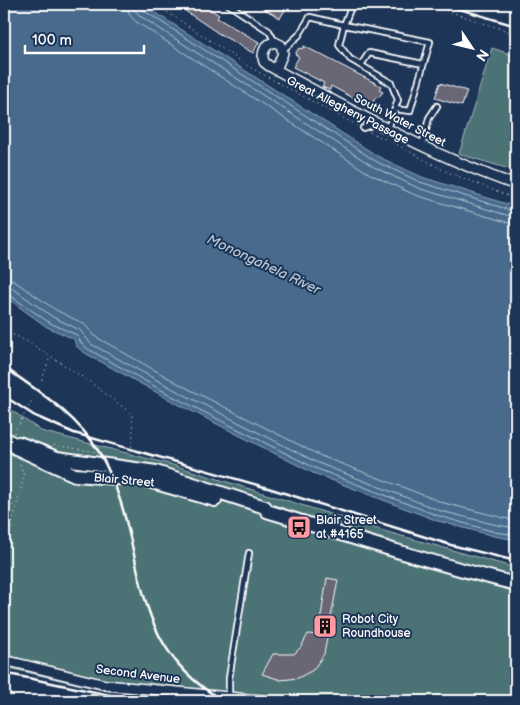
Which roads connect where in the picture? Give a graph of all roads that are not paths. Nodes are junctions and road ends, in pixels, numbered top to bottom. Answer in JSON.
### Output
{"nodes":[{"id":1,"x":228,"y":4,"type":"edge"},
{"id":2,"x":352,"y":4,"type":"edge"},
{"id":3,"x":366,"y":4,"type":"edge"},
{"id":4,"x":375,"y":7,"type":"dead end"},
{"id":5,"x":344,"y":25,"type":"junction"},
{"id":6,"x":274,"y":42,"type":"junction"},
{"id":7,"x":283,"y":50,"type":"junction"},
{"id":8,"x":424,"y":64,"type":"junction"},
{"id":9,"x":360,"y":65,"type":"junction"},
{"id":10,"x":276,"y":70,"type":"junction"},
{"id":11,"x":437,"y":106,"type":"dead end"},
{"id":12,"x":395,"y":109,"type":"junction"},
{"id":13,"x":378,"y":123,"type":"junction"},
{"id":14,"x":363,"y":128,"type":"road end"},
{"id":15,"x":388,"y":128,"type":"junction"},
{"id":16,"x":422,"y":146,"type":"junction"},
{"id":17,"x":516,"y":185,"type":"edge"},
{"id":18,"x":9,"y":441,"type":"edge"},
{"id":19,"x":267,"y":511,"type":"junction"},
{"id":20,"x":249,"y":553,"type":"dead end"},
{"id":21,"x":516,"y":584,"type":"edge"},
{"id":22,"x":4,"y":660,"type":"edge"},
{"id":23,"x":229,"y":698,"type":"junction"},
{"id":24,"x":270,"y":701,"type":"edge"}],
"edges":[{"from":1,"to":6,"type":"lane"},
{"from":2,"to":5,"type":"lane"},
{"from":3,"to":4,"type":"lane"},
{"from":5,"to":7,"type":"lane"},
{"from":5,"to":8,"type":"lane"},
{"from":5,"to":9,"type":"lane"},
{"from":6,"to":7,"type":"street"},
{"from":6,"to":10,"type":"street"},
{"from":7,"to":10,"type":"street"},
{"from":8,"to":9,"type":"lane"},
{"from":8,"to":12,"type":"lane"},
{"from":9,"to":12,"type":"lane"},
{"from":10,"to":13,"type":"street","name":"South Water Street"},
{"from":11,"to":16,"type":"lane"},
{"from":12,"to":15,"type":"lane"},
{"from":13,"to":14,"type":"lane"},
{"from":13,"to":15,"type":"street","name":"South Water Street"},
{"from":15,"to":16,"type":"street","name":"South Water Street"},
{"from":16,"to":17,"type":"street","name":"South Water Street"},
{"from":18,"to":19,"type":"street","name":"Blair Street"},
{"from":18,"to":19,"type":"street","name":"Blair Street"},
{"from":19,"to":21,"type":"street","name":"Blair Street"},
{"from":20,"to":23,"type":"lane"},
{"from":22,"to":23,"type":"street","name":"Second Avenue"},
{"from":23,"to":24,"type":"street","name":"Second Avenue"}]}
